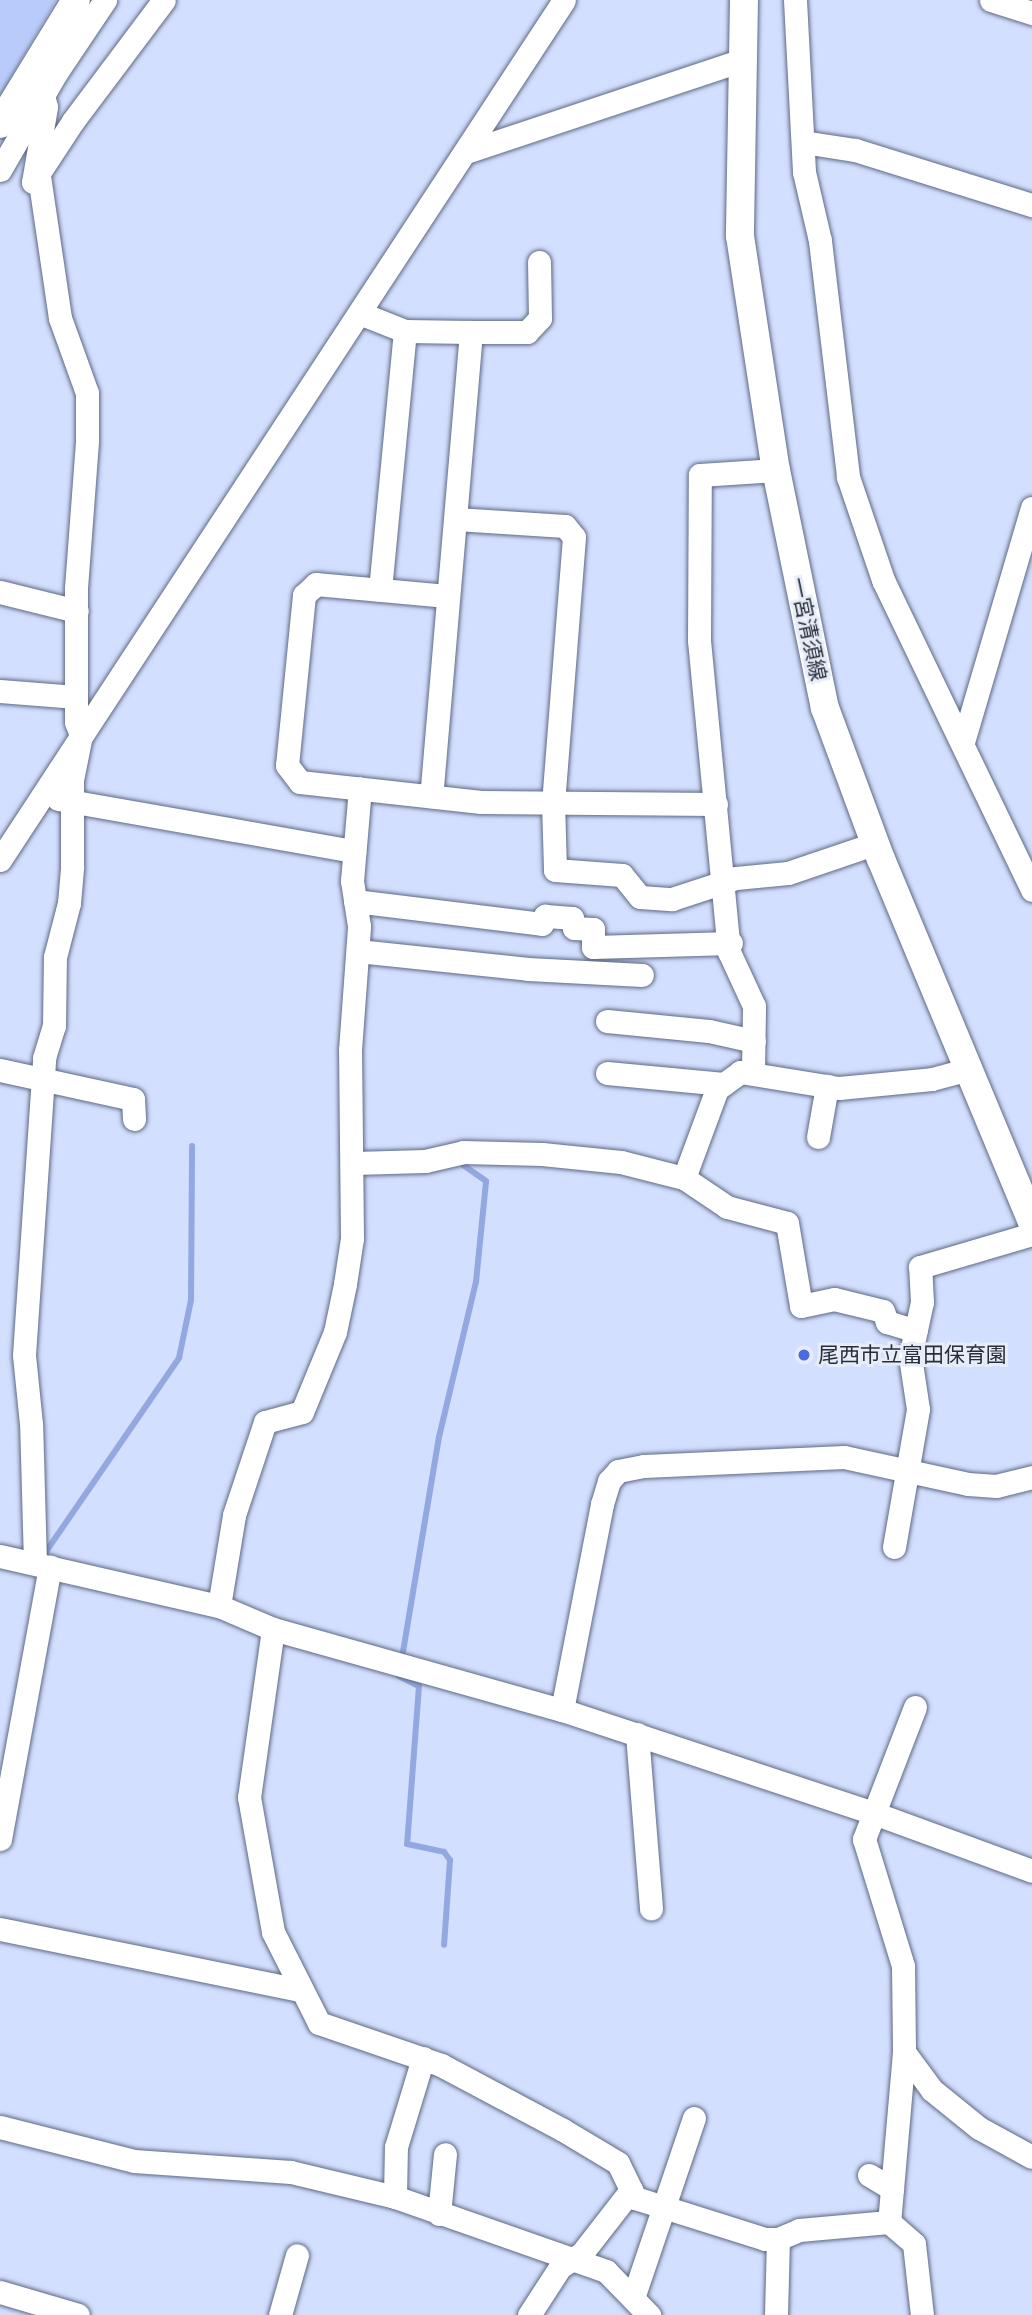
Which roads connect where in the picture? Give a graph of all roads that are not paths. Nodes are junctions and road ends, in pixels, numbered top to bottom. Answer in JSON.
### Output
{"nodes":[{"id":1,"x":76,"y":0,"type":"edge"},
{"id":2,"x":105,"y":0,"type":"edge"},
{"id":3,"x":164,"y":0,"type":"edge"},
{"id":4,"x":564,"y":0,"type":"edge"},
{"id":5,"x":744,"y":0,"type":"edge"},
{"id":6,"x":795,"y":0,"type":"edge"},
{"id":7,"x":991,"y":0,"type":"edge"},
{"id":8,"x":1032,"y":13,"type":"edge"},
{"id":9,"x":743,"y":60,"type":"junction"},
{"id":10,"x":43,"y":95,"type":"junction"},
{"id":11,"x":0,"y":124,"type":"edge"},
{"id":12,"x":803,"y":142,"type":"junction"},
{"id":13,"x":466,"y":152,"type":"junction"},
{"id":14,"x":0,"y":170,"type":"edge"},
{"id":15,"x":39,"y":175,"type":"junction"},
{"id":16,"x":1032,"y":205,"type":"edge"},
{"id":17,"x":539,"y":262,"type":"dead end"},
{"id":18,"x":362,"y":314,"type":"junction"},
{"id":19,"x":405,"y":331,"type":"junction"},
{"id":20,"x":471,"y":332,"type":"junction"},
{"id":21,"x":776,"y":470,"type":"junction"},
{"id":22,"x":1032,"y":508,"type":"edge"},
{"id":23,"x":456,"y":519,"type":"junction"},
{"id":24,"x":380,"y":590,"type":"junction"},
{"id":25,"x":0,"y":592,"type":"edge"},
{"id":26,"x":447,"y":596,"type":"junction"},
{"id":27,"x":76,"y":611,"type":"junction"},
{"id":28,"x":0,"y":691,"type":"edge"},
{"id":29,"x":76,"y":697,"type":"junction"},
{"id":30,"x":81,"y":735,"type":"junction"},
{"id":31,"x":963,"y":742,"type":"junction"},
{"id":32,"x":360,"y":788,"type":"junction"},
{"id":33,"x":430,"y":796,"type":"junction"},
{"id":34,"x":41,"y":797,"type":"junction"},
{"id":35,"x":73,"y":802,"type":"junction"},
{"id":36,"x":553,"y":802,"type":"junction"},
{"id":37,"x":716,"y":804,"type":"junction"},
{"id":38,"x":876,"y":843,"type":"junction"},
{"id":39,"x":354,"y":851,"type":"junction"},
{"id":40,"x":0,"y":860,"type":"edge"},
{"id":41,"x":723,"y":881,"type":"junction"},
{"id":42,"x":1032,"y":890,"type":"edge"},
{"id":43,"x":355,"y":901,"type":"junction"},
{"id":44,"x":731,"y":943,"type":"junction"},
{"id":45,"x":358,"y":951,"type":"junction"},
{"id":46,"x":642,"y":975,"type":"dead end"},
{"id":47,"x":607,"y":1021,"type":"dead end"},
{"id":48,"x":754,"y":1041,"type":"junction"},
{"id":49,"x":970,"y":1069,"type":"junction"},
{"id":50,"x":0,"y":1070,"type":"edge"},
{"id":51,"x":753,"y":1072,"type":"junction"},
{"id":52,"x":607,"y":1073,"type":"dead end"},
{"id":53,"x":46,"y":1083,"type":"junction"},
{"id":54,"x":723,"y":1084,"type":"junction"},
{"id":55,"x":827,"y":1086,"type":"junction"},
{"id":56,"x":134,"y":1119,"type":"dead end"},
{"id":57,"x":818,"y":1137,"type":"dead end"},
{"id":58,"x":354,"y":1163,"type":"junction"},
{"id":59,"x":684,"y":1178,"type":"junction"},
{"id":60,"x":1032,"y":1222,"type":"edge"},
{"id":61,"x":1032,"y":1234,"type":"edge"},
{"id":62,"x":916,"y":1331,"type":"junction"},
{"id":63,"x":905,"y":1469,"type":"junction"},
{"id":64,"x":1032,"y":1477,"type":"edge"},
{"id":65,"x":894,"y":1547,"type":"dead end"},
{"id":66,"x":0,"y":1556,"type":"edge"},
{"id":67,"x":43,"y":1565,"type":"junction"},
{"id":68,"x":219,"y":1606,"type":"junction"},
{"id":69,"x":273,"y":1629,"type":"junction"},
{"id":70,"x":915,"y":1707,"type":"dead end"},
{"id":71,"x":562,"y":1710,"type":"junction"},
{"id":72,"x":637,"y":1734,"type":"junction"},
{"id":73,"x":871,"y":1812,"type":"junction"},
{"id":74,"x":0,"y":1839,"type":"edge"},
{"id":75,"x":1032,"y":1871,"type":"edge"},
{"id":76,"x":652,"y":1909,"type":"dead end"},
{"id":77,"x":0,"y":1930,"type":"edge"},
{"id":78,"x":301,"y":1990,"type":"junction"},
{"id":79,"x":904,"y":2052,"type":"junction"},
{"id":80,"x":423,"y":2058,"type":"junction"},
{"id":81,"x":694,"y":2118,"type":"dead end"},
{"id":82,"x":0,"y":2127,"type":"edge"},
{"id":83,"x":445,"y":2154,"type":"dead end"},
{"id":84,"x":1032,"y":2157,"type":"edge"},
{"id":85,"x":869,"y":2175,"type":"dead end"},
{"id":86,"x":892,"y":2189,"type":"junction"},
{"id":87,"x":631,"y":2190,"type":"junction"},
{"id":88,"x":395,"y":2197,"type":"junction"},
{"id":89,"x":661,"y":2206,"type":"junction"},
{"id":90,"x":439,"y":2214,"type":"junction"},
{"id":91,"x":889,"y":2222,"type":"junction"},
{"id":92,"x":778,"y":2239,"type":"junction"},
{"id":93,"x":297,"y":2255,"type":"dead end"},
{"id":94,"x":573,"y":2260,"type":"junction"},
{"id":95,"x":0,"y":2292,"type":"edge"},
{"id":96,"x":633,"y":2298,"type":"junction"},
{"id":97,"x":78,"y":2315,"type":"edge"},
{"id":98,"x":280,"y":2315,"type":"edge"},
{"id":99,"x":529,"y":2315,"type":"edge"},
{"id":100,"x":649,"y":2315,"type":"edge"},
{"id":101,"x":776,"y":2315,"type":"edge"},
{"id":102,"x":922,"y":2315,"type":"edge"}],
"edges":[{"from":1,"to":11,"type":"main road"},
{"from":2,"to":10,"type":"street"},
{"from":3,"to":15,"type":"street"},
{"from":4,"to":13,"type":"street"},
{"from":5,"to":9,"type":"main road","name":"一宮清須線"},
{"from":6,"to":12,"type":"street"},
{"from":7,"to":8,"type":"street"},
{"from":9,"to":13,"type":"street"},
{"from":9,"to":21,"type":"main road","name":"一宮清須線"},
{"from":10,"to":14,"type":"street"},
{"from":10,"to":15,"type":"street"},
{"from":12,"to":16,"type":"street"},
{"from":12,"to":31,"type":"street"},
{"from":13,"to":18,"type":"street"},
{"from":15,"to":27,"type":"street"},
{"from":17,"to":20,"type":"street"},
{"from":18,"to":19,"type":"street"},
{"from":18,"to":30,"type":"street"},
{"from":19,"to":20,"type":"street"},
{"from":19,"to":24,"type":"street"},
{"from":20,"to":23,"type":"street"},
{"from":21,"to":37,"type":"street"},
{"from":21,"to":38,"type":"main road","name":"一宮清須線"},
{"from":22,"to":31,"type":"street"},
{"from":23,"to":26,"type":"street"},
{"from":23,"to":36,"type":"street"},
{"from":24,"to":26,"type":"street"},
{"from":24,"to":32,"type":"street"},
{"from":25,"to":27,"type":"street"},
{"from":26,"to":33,"type":"street"},
{"from":27,"to":29,"type":"street"},
{"from":28,"to":29,"type":"street"},
{"from":29,"to":30,"type":"street"},
{"from":30,"to":34,"type":"street"},
{"from":30,"to":35,"type":"street"},
{"from":31,"to":42,"type":"street"},
{"from":32,"to":33,"type":"street"},
{"from":32,"to":39,"type":"street"},
{"from":33,"to":36,"type":"street"},
{"from":34,"to":35,"type":"street"},
{"from":34,"to":40,"type":"street"},
{"from":35,"to":39,"type":"street"},
{"from":35,"to":53,"type":"street"},
{"from":36,"to":37,"type":"street"},
{"from":36,"to":41,"type":"street"},
{"from":37,"to":41,"type":"street"},
{"from":38,"to":41,"type":"street"},
{"from":38,"to":49,"type":"main road","name":"一宮清須線"},
{"from":39,"to":43,"type":"street"},
{"from":41,"to":44,"type":"street"},
{"from":43,"to":44,"type":"street"},
{"from":43,"to":45,"type":"street"},
{"from":44,"to":48,"type":"street"},
{"from":45,"to":46,"type":"street"},
{"from":45,"to":58,"type":"street"},
{"from":47,"to":48,"type":"street"},
{"from":48,"to":51,"type":"street"},
{"from":49,"to":55,"type":"street"},
{"from":49,"to":60,"type":"main road","name":"一宮清須線"},
{"from":50,"to":53,"type":"street"},
{"from":51,"to":54,"type":"street"},
{"from":51,"to":55,"type":"street"},
{"from":52,"to":54,"type":"street"},
{"from":53,"to":56,"type":"street"},
{"from":53,"to":67,"type":"street"},
{"from":54,"to":59,"type":"street"},
{"from":55,"to":57,"type":"street"},
{"from":58,"to":59,"type":"street"},
{"from":58,"to":68,"type":"street"},
{"from":59,"to":62,"type":"street"},
{"from":61,"to":62,"type":"street"},
{"from":62,"to":63,"type":"street"},
{"from":63,"to":64,"type":"street"},
{"from":63,"to":65,"type":"street"},
{"from":63,"to":71,"type":"street"},
{"from":66,"to":67,"type":"street"},
{"from":67,"to":68,"type":"street"},
{"from":67,"to":74,"type":"street"},
{"from":68,"to":69,"type":"street"},
{"from":69,"to":71,"type":"street"},
{"from":69,"to":78,"type":"street"},
{"from":70,"to":73,"type":"street"},
{"from":71,"to":72,"type":"street"},
{"from":72,"to":73,"type":"street"},
{"from":72,"to":76,"type":"street"},
{"from":73,"to":75,"type":"street"},
{"from":73,"to":79,"type":"street"},
{"from":77,"to":78,"type":"street"},
{"from":78,"to":80,"type":"street"},
{"from":79,"to":84,"type":"street"},
{"from":79,"to":86,"type":"street"},
{"from":80,"to":87,"type":"street"},
{"from":80,"to":88,"type":"street"},
{"from":81,"to":89,"type":"street"},
{"from":82,"to":88,"type":"street"},
{"from":83,"to":90,"type":"street"},
{"from":85,"to":86,"type":"street"},
{"from":86,"to":91,"type":"street"},
{"from":87,"to":89,"type":"street"},
{"from":87,"to":94,"type":"street"},
{"from":88,"to":90,"type":"street"},
{"from":89,"to":92,"type":"street"},
{"from":89,"to":96,"type":"street"},
{"from":90,"to":94,"type":"street"},
{"from":91,"to":92,"type":"street"},
{"from":91,"to":102,"type":"street"},
{"from":92,"to":101,"type":"street"},
{"from":93,"to":98,"type":"street"},
{"from":94,"to":96,"type":"street"},
{"from":94,"to":99,"type":"street"},
{"from":95,"to":97,"type":"street"},
{"from":96,"to":100,"type":"street"}]}
